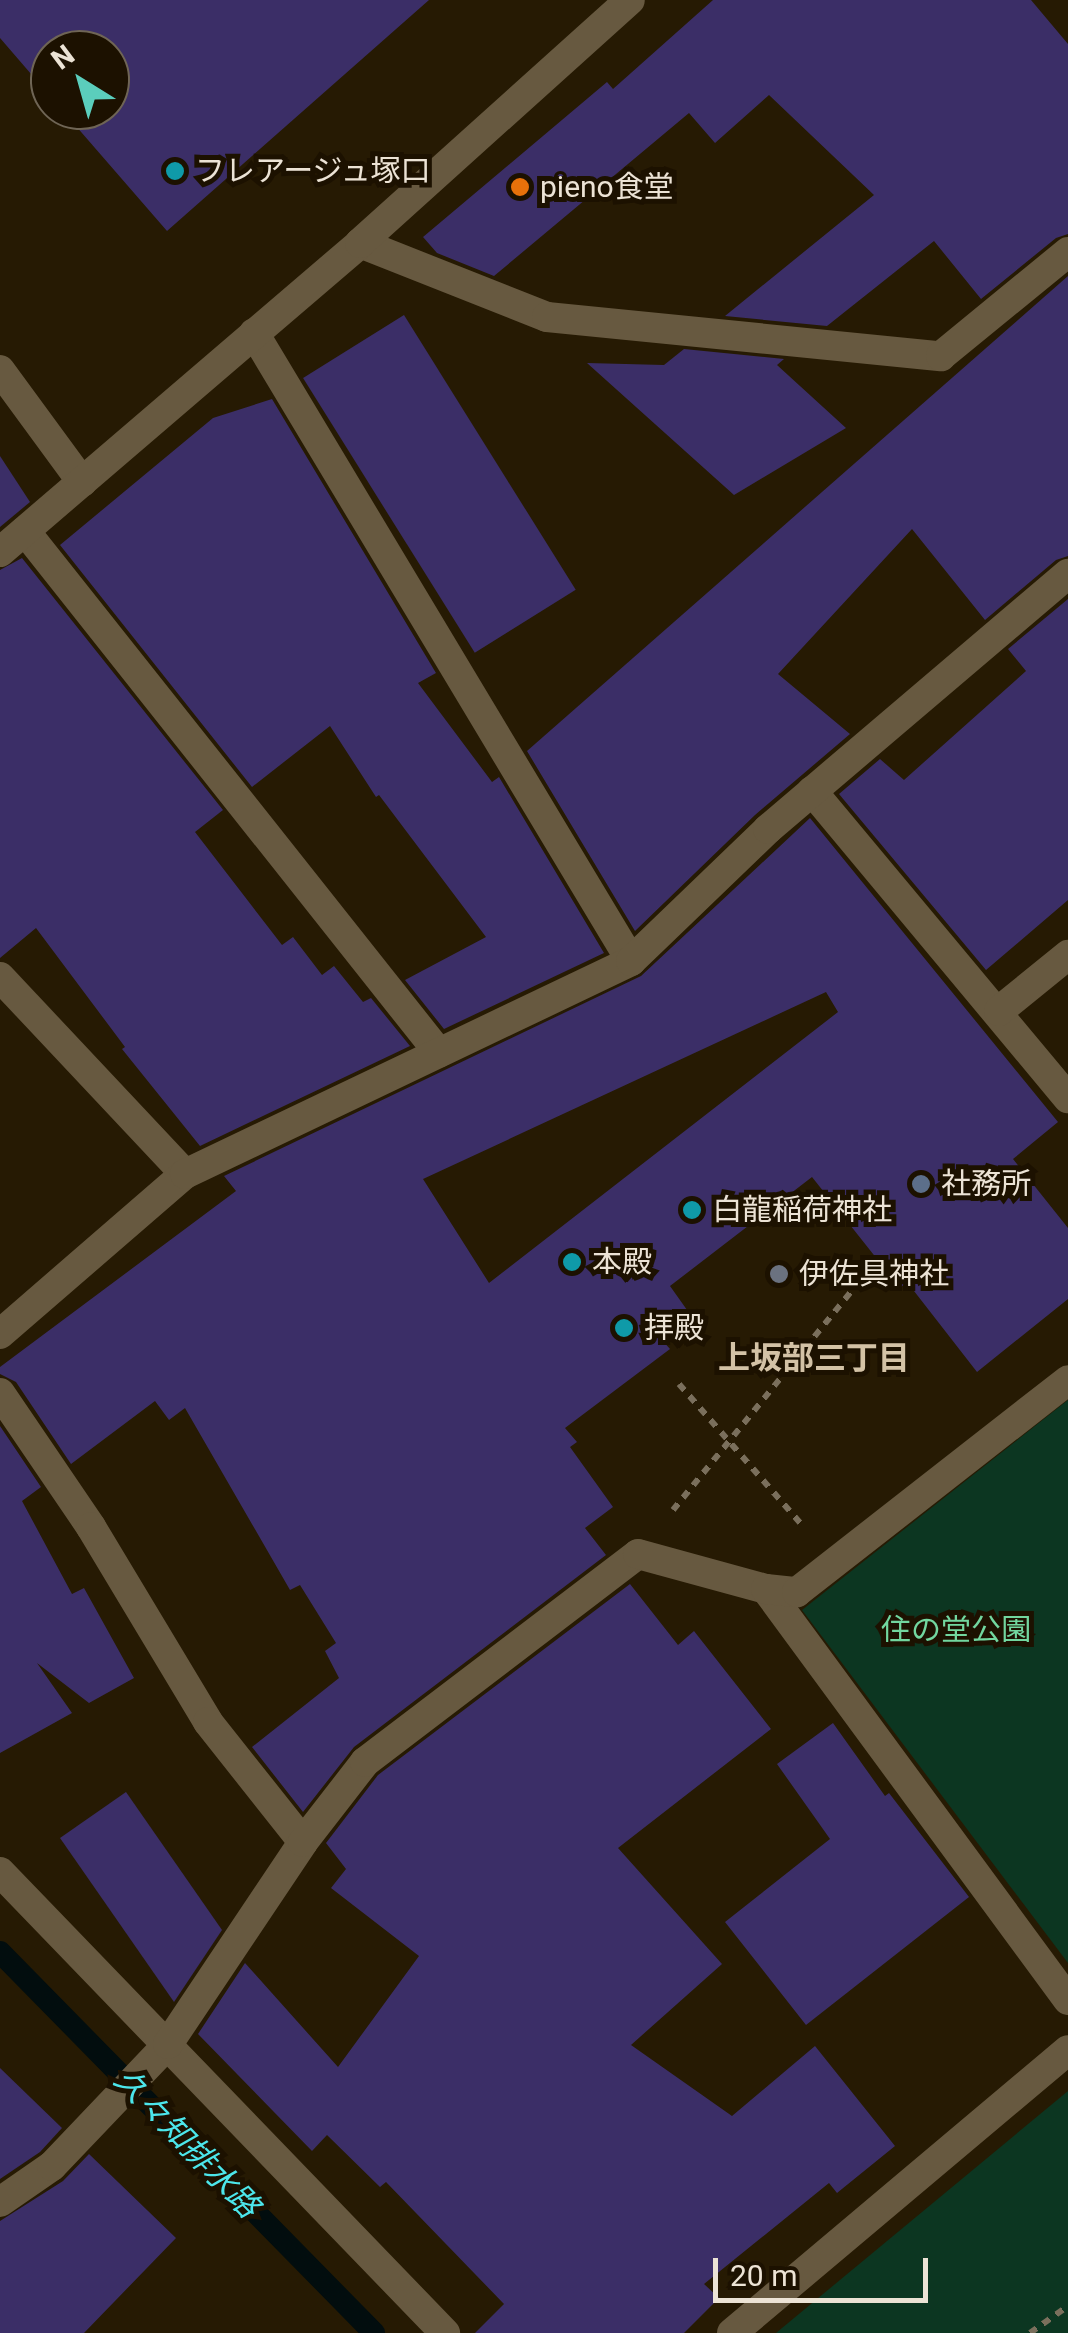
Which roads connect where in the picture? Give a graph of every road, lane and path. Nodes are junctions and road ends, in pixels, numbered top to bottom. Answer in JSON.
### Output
{"nodes":[{"id":1,"x":630,"y":0,"type":"edge"},
{"id":2,"x":360,"y":243,"type":"junction"},
{"id":3,"x":1068,"y":252,"type":"edge"},
{"id":4,"x":254,"y":333,"type":"junction"},
{"id":5,"x":0,"y":370,"type":"edge"},
{"id":6,"x":82,"y":482,"type":"junction"},
{"id":7,"x":25,"y":531,"type":"junction"},
{"id":8,"x":0,"y":552,"type":"edge"},
{"id":9,"x":1068,"y":574,"type":"edge"},
{"id":10,"x":812,"y":791,"type":"junction"},
{"id":11,"x":1068,"y":955,"type":"edge"},
{"id":12,"x":631,"y":961,"type":"junction"},
{"id":13,"x":0,"y":977,"type":"edge"},
{"id":14,"x":999,"y":1011,"type":"junction"},
{"id":15,"x":439,"y":1053,"type":"junction"},
{"id":16,"x":1068,"y":1098,"type":"edge"},
{"id":17,"x":185,"y":1174,"type":"junction"},
{"id":18,"x":864,"y":1276,"type":"dead end"},
{"id":19,"x":0,"y":1334,"type":"edge"},
{"id":20,"x":1068,"y":1380,"type":"edge"},
{"id":21,"x":680,"y":1384,"type":"dead end"},
{"id":22,"x":0,"y":1393,"type":"edge"},
{"id":23,"x":729,"y":1442,"type":"junction"},
{"id":24,"x":638,"y":1554,"type":"junction"},
{"id":25,"x":834,"y":1563,"type":"junction"},
{"id":26,"x":766,"y":1589,"type":"junction"},
{"id":27,"x":302,"y":1842,"type":"junction"},
{"id":28,"x":0,"y":1872,"type":"edge"},
{"id":29,"x":1068,"y":2000,"type":"edge"},
{"id":30,"x":168,"y":2044,"type":"junction"},
{"id":31,"x":1068,"y":2050,"type":"edge"},
{"id":32,"x":0,"y":2202,"type":"edge"},
{"id":33,"x":1068,"y":2306,"type":"edge"},
{"id":34,"x":445,"y":2333,"type":"edge"},
{"id":35,"x":732,"y":2333,"type":"edge"},
{"id":36,"x":1030,"y":2333,"type":"edge"}],
"edges":[{"from":1,"to":2,"type":"street"},
{"from":2,"to":3,"type":"street"},
{"from":2,"to":4,"type":"street"},
{"from":4,"to":6,"type":"street"},
{"from":4,"to":12,"type":"street"},
{"from":5,"to":6,"type":"street"},
{"from":6,"to":7,"type":"street"},
{"from":7,"to":8,"type":"street"},
{"from":7,"to":15,"type":"street"},
{"from":9,"to":10,"type":"street"},
{"from":10,"to":12,"type":"street"},
{"from":10,"to":14,"type":"street"},
{"from":11,"to":14,"type":"street"},
{"from":12,"to":15,"type":"street"},
{"from":13,"to":17,"type":"street"},
{"from":14,"to":16,"type":"street"},
{"from":15,"to":17,"type":"street"},
{"from":17,"to":19,"type":"street"},
{"from":18,"to":23,"type":"path"},
{"from":20,"to":25,"type":"street"},
{"from":21,"to":23,"type":"path"},
{"from":22,"to":27,"type":"street"},
{"from":23,"to":24,"type":"path"},
{"from":23,"to":25,"type":"path"},
{"from":24,"to":26,"type":"street"},
{"from":24,"to":27,"type":"street"},
{"from":25,"to":26,"type":"street"},
{"from":26,"to":29,"type":"street"},
{"from":27,"to":30,"type":"street"},
{"from":28,"to":30,"type":"street"},
{"from":30,"to":32,"type":"street"},
{"from":30,"to":34,"type":"street"},
{"from":31,"to":35,"type":"street"},
{"from":33,"to":36,"type":"path"}]}
